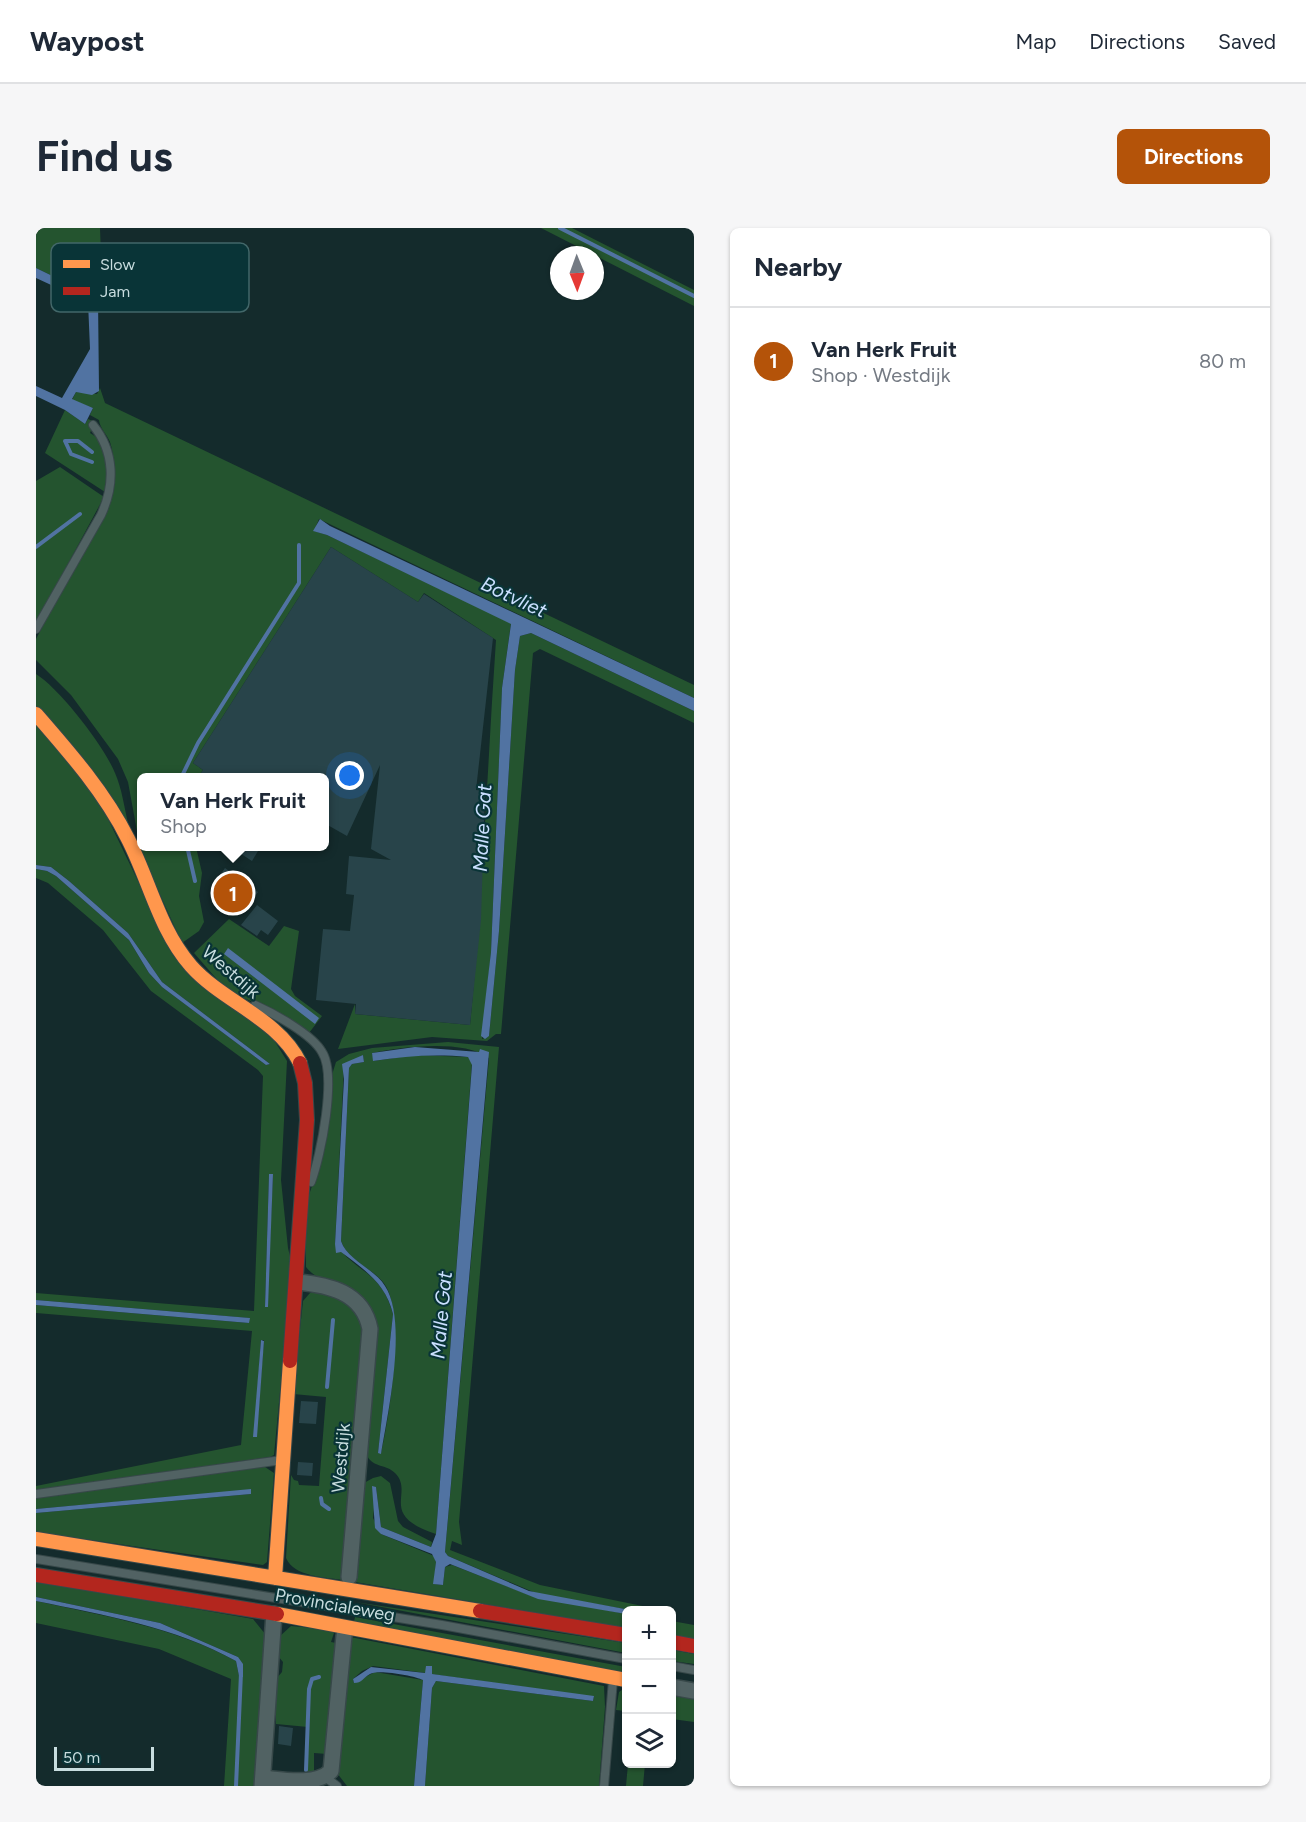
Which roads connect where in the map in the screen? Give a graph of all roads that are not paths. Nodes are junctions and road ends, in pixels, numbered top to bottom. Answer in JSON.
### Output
{"nodes":[{"id":1,"x":93,"y":425,"type":"dead end"},
{"id":2,"x":36,"y":630,"type":"edge"},
{"id":3,"x":36,"y":714,"type":"edge"},
{"id":4,"x":222,"y":994,"type":"junction"},
{"id":5,"x":301,"y":1203,"type":"junction"},
{"id":6,"x":297,"y":1282,"type":"junction"},
{"id":7,"x":283,"y":1460,"type":"junction"},
{"id":8,"x":36,"y":1494,"type":"edge"},
{"id":9,"x":36,"y":1539,"type":"edge"},
{"id":10,"x":36,"y":1558,"type":"edge"},
{"id":11,"x":36,"y":1575,"type":"edge"},
{"id":12,"x":349,"y":1577,"type":"dead end"},
{"id":13,"x":275,"y":1578,"type":"junction"},
{"id":14,"x":274,"y":1614,"type":"junction"},
{"id":15,"x":622,"y":1634,"type":"edge"},
{"id":16,"x":344,"y":1636,"type":"dead end"},
{"id":17,"x":676,"y":1643,"type":"edge"},
{"id":18,"x":694,"y":1646,"type":"edge"},
{"id":19,"x":622,"y":1658,"type":"edge"},
{"id":20,"x":676,"y":1667,"type":"edge"},
{"id":21,"x":694,"y":1670,"type":"edge"},
{"id":22,"x":620,"y":1679,"type":"edge"},
{"id":23,"x":676,"y":1688,"type":"edge"},
{"id":24,"x":694,"y":1691,"type":"edge"},
{"id":25,"x":331,"y":1781,"type":"edge"},
{"id":26,"x":263,"y":1782,"type":"edge"},
{"id":27,"x":604,"y":1786,"type":"edge"}],
"edges":[{"from":1,"to":2,"type":"lane"},
{"from":3,"to":4,"type":"street","name":"Westdijk"},
{"from":4,"to":5,"type":"street","name":"Westdijk"},
{"from":4,"to":5,"type":"lane"},
{"from":5,"to":6,"type":"street","name":"Westdijk"},
{"from":6,"to":7,"type":"street","name":"Westdijk"},
{"from":6,"to":12,"type":"street","name":"Westdijk"},
{"from":7,"to":8,"type":"lane"},
{"from":7,"to":13,"type":"street","name":"Westdijk"},
{"from":9,"to":13,"type":"street","name":"Provincialeweg"},
{"from":10,"to":19,"type":"lane","name":"Provincialeweg"},
{"from":11,"to":14,"type":"street","name":"Provincialeweg"},
{"from":13,"to":15,"type":"street","name":"Provincialeweg"},
{"from":14,"to":22,"type":"street","name":"Provincialeweg"},
{"from":14,"to":26,"type":"street"},
{"from":16,"to":25,"type":"street"},
{"from":17,"to":18,"type":"street"},
{"from":20,"to":21,"type":"lane"},
{"from":22,"to":27,"type":"lane"},
{"from":23,"to":24,"type":"street"},
{"from":25,"to":26,"type":"street"}]}
